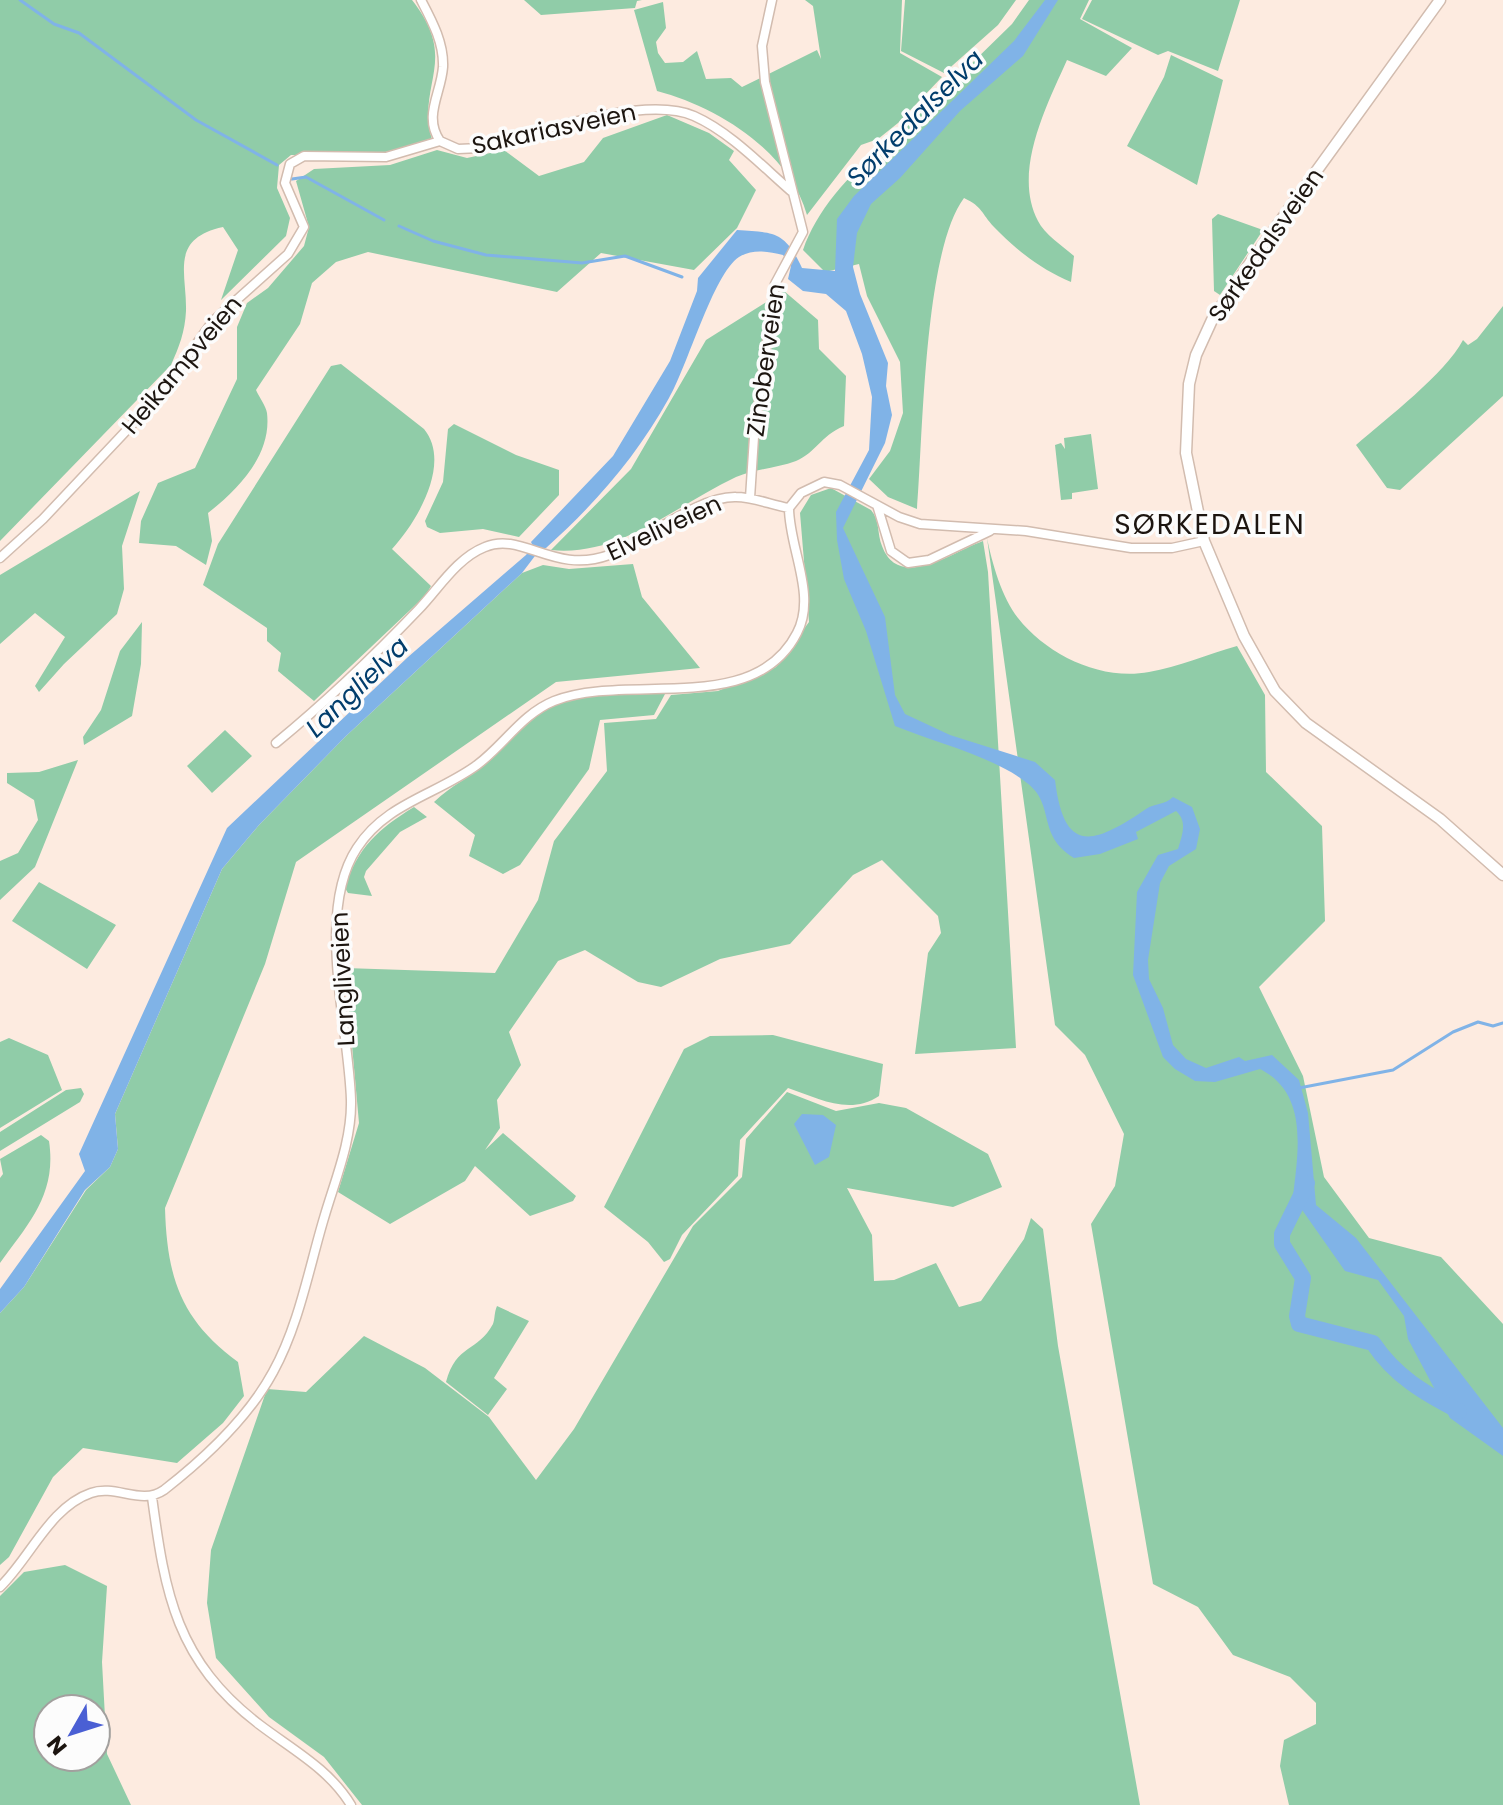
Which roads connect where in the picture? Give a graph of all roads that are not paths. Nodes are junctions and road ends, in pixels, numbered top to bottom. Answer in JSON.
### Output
{"nodes":[{"id":1,"x":421,"y":0,"type":"edge"},
{"id":2,"x":772,"y":0,"type":"edge"},
{"id":3,"x":1440,"y":0,"type":"edge"},
{"id":4,"x":440,"y":141,"type":"junction"},
{"id":5,"x":791,"y":191,"type":"junction"},
{"id":6,"x":750,"y":498,"type":"junction"},
{"id":7,"x":874,"y":503,"type":"junction"},
{"id":8,"x":789,"y":508,"type":"junction"},
{"id":9,"x":991,"y":531,"type":"junction"},
{"id":10,"x":1204,"y":541,"type":"junction"},
{"id":11,"x":0,"y":558,"type":"edge"},
{"id":12,"x":276,"y":743,"type":"dead end"},
{"id":13,"x":1503,"y":875,"type":"edge"},
{"id":14,"x":152,"y":1497,"type":"junction"},
{"id":15,"x":0,"y":1587,"type":"edge"},
{"id":16,"x":351,"y":1805,"type":"edge"}],
"edges":[{"from":1,"to":4,"type":"street","name":"Sakariasveien"},
{"from":2,"to":5,"type":"street","name":"Zinoberveien"},
{"from":3,"to":10,"type":"street","name":"Sørkedalsveien"},
{"from":4,"to":5,"type":"street","name":"Sakariasveien"},
{"from":4,"to":11,"type":"street","name":"Heikampveien"},
{"from":5,"to":6,"type":"street","name":"Zinoberveien"},
{"from":6,"to":8,"type":"street"},
{"from":6,"to":12,"type":"street","name":"Elveliveien"},
{"from":7,"to":8,"type":"street"},
{"from":7,"to":9,"type":"street"},
{"from":7,"to":9,"type":"street"},
{"from":8,"to":14,"type":"street","name":"Langliveien"},
{"from":9,"to":10,"type":"street"},
{"from":10,"to":13,"type":"street","name":"Sørkedalsveien"},
{"from":14,"to":15,"type":"street"},
{"from":14,"to":16,"type":"street"}]}
